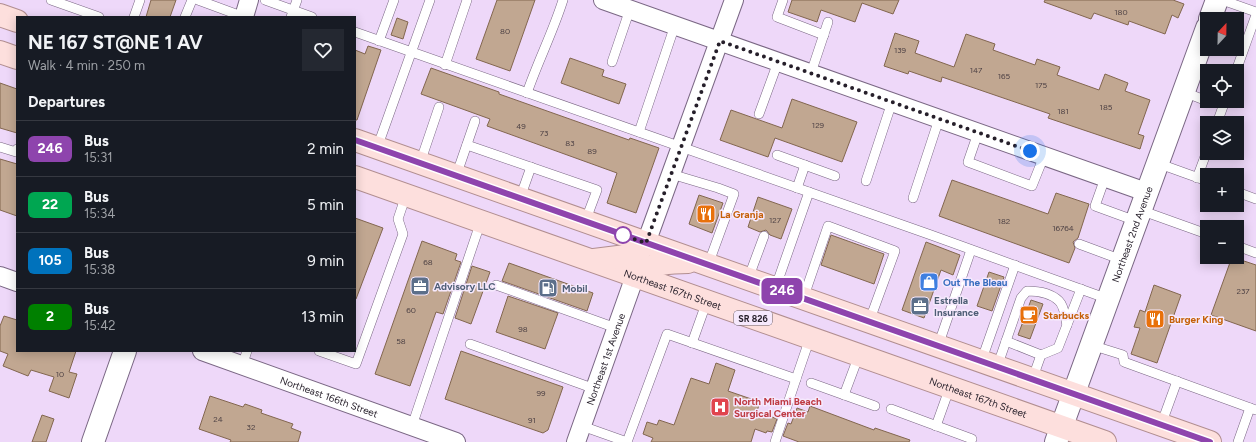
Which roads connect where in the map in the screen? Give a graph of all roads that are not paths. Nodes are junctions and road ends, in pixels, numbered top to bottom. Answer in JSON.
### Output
{"nodes":[{"id":1,"x":51,"y":0,"type":"edge"},
{"id":2,"x":140,"y":0,"type":"edge"},
{"id":3,"x":192,"y":0,"type":"edge"},
{"id":4,"x":198,"y":0,"type":"edge"},
{"id":5,"x":249,"y":0,"type":"edge"},
{"id":6,"x":265,"y":0,"type":"edge"},
{"id":7,"x":297,"y":0,"type":"edge"},
{"id":8,"x":394,"y":0,"type":"edge"},
{"id":9,"x":430,"y":0,"type":"edge"},
{"id":10,"x":467,"y":0,"type":"edge"},
{"id":11,"x":563,"y":0,"type":"edge"},
{"id":12,"x":603,"y":0,"type":"edge"},
{"id":13,"x":734,"y":0,"type":"edge"},
{"id":14,"x":783,"y":0,"type":"edge"},
{"id":15,"x":1217,"y":0,"type":"edge"},
{"id":16,"x":1222,"y":0,"type":"edge"},
{"id":17,"x":73,"y":8,"type":"junction"},
{"id":18,"x":630,"y":9,"type":"junction"},
{"id":19,"x":1213,"y":12,"type":"edge"},
{"id":20,"x":1256,"y":12,"type":"edge"},
{"id":21,"x":292,"y":14,"type":"edge"},
{"id":22,"x":0,"y":15,"type":"edge"},
{"id":23,"x":70,"y":16,"type":"edge"},
{"id":24,"x":96,"y":16,"type":"edge"},
{"id":25,"x":134,"y":16,"type":"edge"},
{"id":26,"x":185,"y":16,"type":"edge"},
{"id":27,"x":241,"y":16,"type":"edge"},
{"id":28,"x":244,"y":16,"type":"edge"},
{"id":29,"x":305,"y":16,"type":"edge"},
{"id":30,"x":1256,"y":16,"type":"edge"},
{"id":31,"x":16,"y":21,"type":"edge"},
{"id":32,"x":828,"y":22,"type":"dead end"},
{"id":33,"x":675,"y":25,"type":"junction"},
{"id":34,"x":356,"y":32,"type":"edge"},
{"id":35,"x":824,"y":35,"type":"junction"},
{"id":36,"x":379,"y":41,"type":"junction"},
{"id":37,"x":720,"y":41,"type":"junction"},
{"id":38,"x":1200,"y":47,"type":"edge"},
{"id":39,"x":0,"y":52,"type":"edge"},
{"id":40,"x":411,"y":52,"type":"junction"},
{"id":41,"x":16,"y":58,"type":"edge"},
{"id":42,"x":612,"y":62,"type":"dead end"},
{"id":43,"x":778,"y":62,"type":"junction"},
{"id":44,"x":1239,"y":64,"type":"edge"},
{"id":45,"x":445,"y":65,"type":"junction"},
{"id":46,"x":810,"y":73,"type":"junction"},
{"id":47,"x":1184,"y":92,"type":"junction"},
{"id":48,"x":527,"y":93,"type":"junction"},
{"id":49,"x":1200,"y":98,"type":"edge"},
{"id":50,"x":892,"y":102,"type":"junction"},
{"id":51,"x":439,"y":107,"type":"dead end"},
{"id":52,"x":759,"y":114,"type":"dead end"},
{"id":53,"x":939,"y":119,"type":"junction"},
{"id":54,"x":475,"y":121,"type":"dead end"},
{"id":55,"x":639,"y":132,"type":"junction"},
{"id":56,"x":978,"y":132,"type":"junction"},
{"id":57,"x":356,"y":140,"type":"edge"},
{"id":58,"x":466,"y":145,"type":"junction"},
{"id":59,"x":0,"y":147,"type":"edge"},
{"id":60,"x":681,"y":147,"type":"junction"},
{"id":61,"x":377,"y":148,"type":"junction"},
{"id":62,"x":16,"y":152,"type":"edge"},
{"id":63,"x":776,"y":155,"type":"dead end"},
{"id":64,"x":1044,"y":156,"type":"junction"},
{"id":65,"x":1204,"y":160,"type":"edge"},
{"id":66,"x":420,"y":163,"type":"junction"},
{"id":67,"x":1158,"y":163,"type":"junction"},
{"id":68,"x":805,"y":166,"type":"junction"},
{"id":69,"x":531,"y":167,"type":"junction"},
{"id":70,"x":671,"y":174,"type":"junction"},
{"id":71,"x":456,"y":176,"type":"junction"},
{"id":72,"x":835,"y":176,"type":"dead end"},
{"id":73,"x":356,"y":177,"type":"edge"},
{"id":74,"x":1105,"y":178,"type":"junction"},
{"id":75,"x":1198,"y":178,"type":"joint"},
{"id":76,"x":866,"y":181,"type":"dead end"},
{"id":77,"x":797,"y":188,"type":"junction"},
{"id":78,"x":809,"y":192,"type":"junction"},
{"id":79,"x":406,"y":195,"type":"junction"},
{"id":80,"x":1244,"y":195,"type":"edge"},
{"id":81,"x":913,"y":198,"type":"dead end"},
{"id":82,"x":520,"y":199,"type":"junction"},
{"id":83,"x":1256,"y":200,"type":"edge"},
{"id":84,"x":1141,"y":208,"type":"junction"},
{"id":85,"x":481,"y":221,"type":"junction"},
{"id":86,"x":585,"y":222,"type":"junction"},
{"id":87,"x":1200,"y":231,"type":"edge"},
{"id":88,"x":764,"y":236,"type":"dead end"},
{"id":89,"x":646,"y":243,"type":"junction"},
{"id":90,"x":1079,"y":244,"type":"dead end"},
{"id":91,"x":1244,"y":249,"type":"edge"},
{"id":92,"x":971,"y":250,"type":"junction"},
{"id":93,"x":1256,"y":253,"type":"edge"},
{"id":94,"x":590,"y":260,"type":"junction"},
{"id":95,"x":1122,"y":260,"type":"junction"},
{"id":96,"x":704,"y":264,"type":"junction"},
{"id":97,"x":1015,"y":265,"type":"junction"},
{"id":98,"x":0,"y":276,"type":"edge"},
{"id":99,"x":635,"y":276,"type":"junction"},
{"id":100,"x":748,"y":279,"type":"junction"},
{"id":101,"x":16,"y":282,"type":"edge"},
{"id":102,"x":496,"y":285,"type":"dead end"},
{"id":103,"x":775,"y":289,"type":"junction"},
{"id":104,"x":1081,"y":289,"type":"junction"},
{"id":105,"x":803,"y":299,"type":"junction"},
{"id":106,"x":1108,"y":299,"type":"junction"},
{"id":107,"x":707,"y":301,"type":"junction"},
{"id":108,"x":870,"y":322,"type":"junction"},
{"id":109,"x":1067,"y":325,"type":"junction"},
{"id":110,"x":616,"y":328,"type":"junction"},
{"id":111,"x":810,"y":338,"type":"junction"},
{"id":112,"x":1006,"y":341,"type":"junction"},
{"id":113,"x":692,"y":343,"type":"junction"},
{"id":114,"x":470,"y":344,"type":"dead end"},
{"id":115,"x":1092,"y":345,"type":"junction"},
{"id":116,"x":938,"y":346,"type":"junction"},
{"id":117,"x":125,"y":352,"type":"edge"},
{"id":118,"x":208,"y":352,"type":"edge"},
{"id":119,"x":322,"y":352,"type":"edge"},
{"id":120,"x":859,"y":355,"type":"junction"},
{"id":121,"x":1041,"y":355,"type":"junction"},
{"id":122,"x":245,"y":358,"type":"edge"},
{"id":123,"x":989,"y":364,"type":"junction"},
{"id":124,"x":796,"y":379,"type":"junction"},
{"id":125,"x":1032,"y":380,"type":"junction"},
{"id":126,"x":1177,"y":381,"type":"junction"},
{"id":127,"x":812,"y":383,"type":"dead end"},
{"id":128,"x":950,"y":387,"type":"junction"},
{"id":129,"x":595,"y":389,"type":"junction"},
{"id":130,"x":1074,"y":394,"type":"junction"},
{"id":131,"x":844,"y":395,"type":"junction"},
{"id":132,"x":875,"y":406,"type":"dead end"},
{"id":133,"x":891,"y":409,"type":"dead end"},
{"id":134,"x":1253,"y":409,"type":"edge"},
{"id":135,"x":1161,"y":425,"type":"junction"},
{"id":136,"x":412,"y":426,"type":"junction"},
{"id":137,"x":936,"y":426,"type":"junction"},
{"id":138,"x":579,"y":434,"type":"edge"},
{"id":139,"x":1059,"y":434,"type":"edge"},
{"id":140,"x":972,"y":439,"type":"dead end"},
{"id":141,"x":93,"y":442,"type":"edge"},
{"id":142,"x":456,"y":442,"type":"edge"},
{"id":143,"x":627,"y":442,"type":"edge"},
{"id":144,"x":774,"y":442,"type":"edge"},
{"id":145,"x":1105,"y":442,"type":"edge"},
{"id":146,"x":1210,"y":442,"type":"edge"},
{"id":147,"x":1238,"y":442,"type":"edge"}],
"edges":[{"from":1,"to":17,"type":"lane"},
{"from":2,"to":25,"type":"lane"},
{"from":3,"to":26,"type":"lane"},
{"from":4,"to":27,"type":"lane"},
{"from":5,"to":28,"type":"street"},
{"from":6,"to":21,"type":"lane"},
{"from":7,"to":21,"type":"lane"},
{"from":8,"to":36,"type":"lane"},
{"from":9,"to":40,"type":"lane"},
{"from":10,"to":45,"type":"lane"},
{"from":11,"to":48,"type":"lane"},
{"from":12,"to":18,"type":"street"},
{"from":13,"to":37,"type":"street"},
{"from":14,"to":35,"type":"lane"},
{"from":15,"to":19,"type":"street"},
{"from":16,"to":20,"type":"lane"},
{"from":17,"to":23,"type":"lane"},
{"from":17,"to":24,"type":"lane"},
{"from":18,"to":33,"type":"street"},
{"from":18,"to":42,"type":"lane"},
{"from":21,"to":29,"type":"lane"},
{"from":22,"to":31,"type":"main road"},
{"from":30,"to":44,"type":"lane"},
{"from":32,"to":35,"type":"lane"},
{"from":33,"to":37,"type":"street"},
{"from":33,"to":55,"type":"lane"},
{"from":34,"to":36,"type":"lane"},
{"from":35,"to":46,"type":"lane"},
{"from":36,"to":40,"type":"lane"},
{"from":37,"to":43,"type":"street"},
{"from":37,"to":60,"type":"street"},
{"from":38,"to":47,"type":"street","name":"Northeast 2nd Avenue"},
{"from":39,"to":41,"type":"main road"},
{"from":40,"to":45,"type":"lane"},
{"from":40,"to":61,"type":"lane"},
{"from":43,"to":46,"type":"street"},
{"from":43,"to":52,"type":"lane"},
{"from":45,"to":48,"type":"lane"},
{"from":46,"to":50,"type":"street"},
{"from":47,"to":49,"type":"lane"},
{"from":47,"to":67,"type":"street","name":"Northeast 2nd Avenue"},
{"from":48,"to":55,"type":"lane"},
{"from":50,"to":53,"type":"street"},
{"from":50,"to":76,"type":"lane"},
{"from":51,"to":66,"type":"lane"},
{"from":53,"to":56,"type":"street"},
{"from":53,"to":81,"type":"lane"},
{"from":54,"to":58,"type":"lane"},
{"from":55,"to":60,"type":"lane"},
{"from":56,"to":64,"type":"street"},
{"from":56,"to":64,"type":"lane"},
{"from":57,"to":61,"type":"main road"},
{"from":58,"to":69,"type":"lane"},
{"from":58,"to":71,"type":"lane"},
{"from":59,"to":62,"type":"lane"},
{"from":60,"to":70,"type":"street"},
{"from":60,"to":77,"type":"lane"},
{"from":61,"to":66,"type":"main road"},
{"from":63,"to":68,"type":"lane"},
{"from":64,"to":74,"type":"street"},
{"from":65,"to":75,"type":"lane"},
{"from":66,"to":71,"type":"main road"},
{"from":67,"to":75,"type":"lane"},
{"from":67,"to":84,"type":"street","name":"Northeast 2nd Avenue"},
{"from":68,"to":72,"type":"lane"},
{"from":68,"to":77,"type":"lane"},
{"from":69,"to":82,"type":"lane"},
{"from":69,"to":86,"type":"lane"},
{"from":70,"to":89,"type":"street"},
{"from":70,"to":96,"type":"lane"},
{"from":71,"to":82,"type":"main road"},
{"from":73,"to":79,"type":"main road","name":"Northeast 167th Street","number":"SR 826"},
{"from":74,"to":84,"type":"street"},
{"from":74,"to":84,"type":"lane"},
{"from":77,"to":78,"type":"lane"},
{"from":78,"to":92,"type":"lane"},
{"from":78,"to":103,"type":"lane"},
{"from":79,"to":85,"type":"main road","name":"Northeast 167th Street","number":"SR 826"},
{"from":79,"to":119,"type":"lane"},
{"from":80,"to":83,"type":"lane"},
{"from":82,"to":86,"type":"main road"},
{"from":84,"to":87,"type":"lane"},
{"from":84,"to":95,"type":"street","name":"Northeast 2nd Avenue"},
{"from":85,"to":94,"type":"main road","name":"Northeast 167th Street","number":"SR 826"},
{"from":85,"to":136,"type":"lane"},
{"from":86,"to":89,"type":"main road"},
{"from":88,"to":100,"type":"lane"},
{"from":89,"to":94,"type":"main road"},
{"from":89,"to":96,"type":"main road"},
{"from":90,"to":95,"type":"lane"},
{"from":91,"to":93,"type":"lane"},
{"from":92,"to":97,"type":"lane"},
{"from":92,"to":116,"type":"lane"},
{"from":94,"to":99,"type":"main road","name":"Northeast 167th Street","number":"SR 826"},
{"from":95,"to":106,"type":"street","name":"Northeast 2nd Avenue"},
{"from":96,"to":99,"type":"main road"},
{"from":96,"to":100,"type":"main road"},
{"from":97,"to":104,"type":"lane"},
{"from":97,"to":123,"type":"lane"},
{"from":98,"to":101,"type":"street"},
{"from":99,"to":107,"type":"main road","name":"Northeast 167th Street","number":"SR 826"},
{"from":99,"to":110,"type":"street","name":"Northeast 1st Avenue"},
{"from":100,"to":103,"type":"main road"},
{"from":102,"to":110,"type":"lane"},
{"from":103,"to":105,"type":"main road"},
{"from":104,"to":106,"type":"lane"},
{"from":104,"to":109,"type":"lane"},
{"from":105,"to":108,"type":"main road"},
{"from":105,"to":108,"type":"lane"},
{"from":106,"to":115,"type":"street","name":"Northeast 2nd Avenue"},
{"from":107,"to":111,"type":"main road","name":"Northeast 167th Street","number":"SR 826"},
{"from":107,"to":113,"type":"lane"},
{"from":108,"to":116,"type":"main road"},
{"from":109,"to":112,"type":"lane"},
{"from":109,"to":121,"type":"lane"},
{"from":110,"to":129,"type":"street","name":"Northeast 1st Avenue"},
{"from":111,"to":120,"type":"main road","name":"Northeast 167th Street","number":"SR 826"},
{"from":111,"to":124,"type":"lane"},
{"from":112,"to":121,"type":"lane"},
{"from":112,"to":123,"type":"lane"},
{"from":113,"to":124,"type":"lane"},
{"from":113,"to":143,"type":"lane"},
{"from":114,"to":129,"type":"lane"},
{"from":115,"to":126,"type":"lane"},
{"from":115,"to":130,"type":"street","name":"Northeast 2nd Avenue"},
{"from":116,"to":123,"type":"main road"},
{"from":117,"to":141,"type":"street"},
{"from":118,"to":122,"type":"street","name":"Northeast 166th Street"},
{"from":120,"to":128,"type":"main road","name":"Northeast 167th Street","number":"SR 826"},
{"from":120,"to":131,"type":"lane"},
{"from":121,"to":125,"type":"lane"},
{"from":122,"to":136,"type":"street","name":"Northeast 166th Street"},
{"from":123,"to":125,"type":"main road"},
{"from":124,"to":144,"type":"lane"},
{"from":125,"to":130,"type":"main road"},
{"from":126,"to":134,"type":"lane"},
{"from":126,"to":135,"type":"lane"},
{"from":127,"to":131,"type":"lane"},
{"from":128,"to":137,"type":"lane"},
{"from":128,"to":139,"type":"main road","name":"Northeast 167th Street","number":"SR 826"},
{"from":129,"to":138,"type":"street","name":"Northeast 1st Avenue"},
{"from":130,"to":135,"type":"main road"},
{"from":130,"to":139,"type":"street","name":"Northeast 2nd Avenue"},
{"from":131,"to":132,"type":"lane"},
{"from":133,"to":137,"type":"lane"},
{"from":134,"to":147,"type":"lane"},
{"from":135,"to":146,"type":"main road"},
{"from":136,"to":142,"type":"street","name":"Northeast 166th Street"},
{"from":137,"to":140,"type":"lane"},
{"from":138,"to":143,"type":"lane"},
{"from":139,"to":145,"type":"main road","name":"Northeast 167th Street","number":"SR 826"}]}
